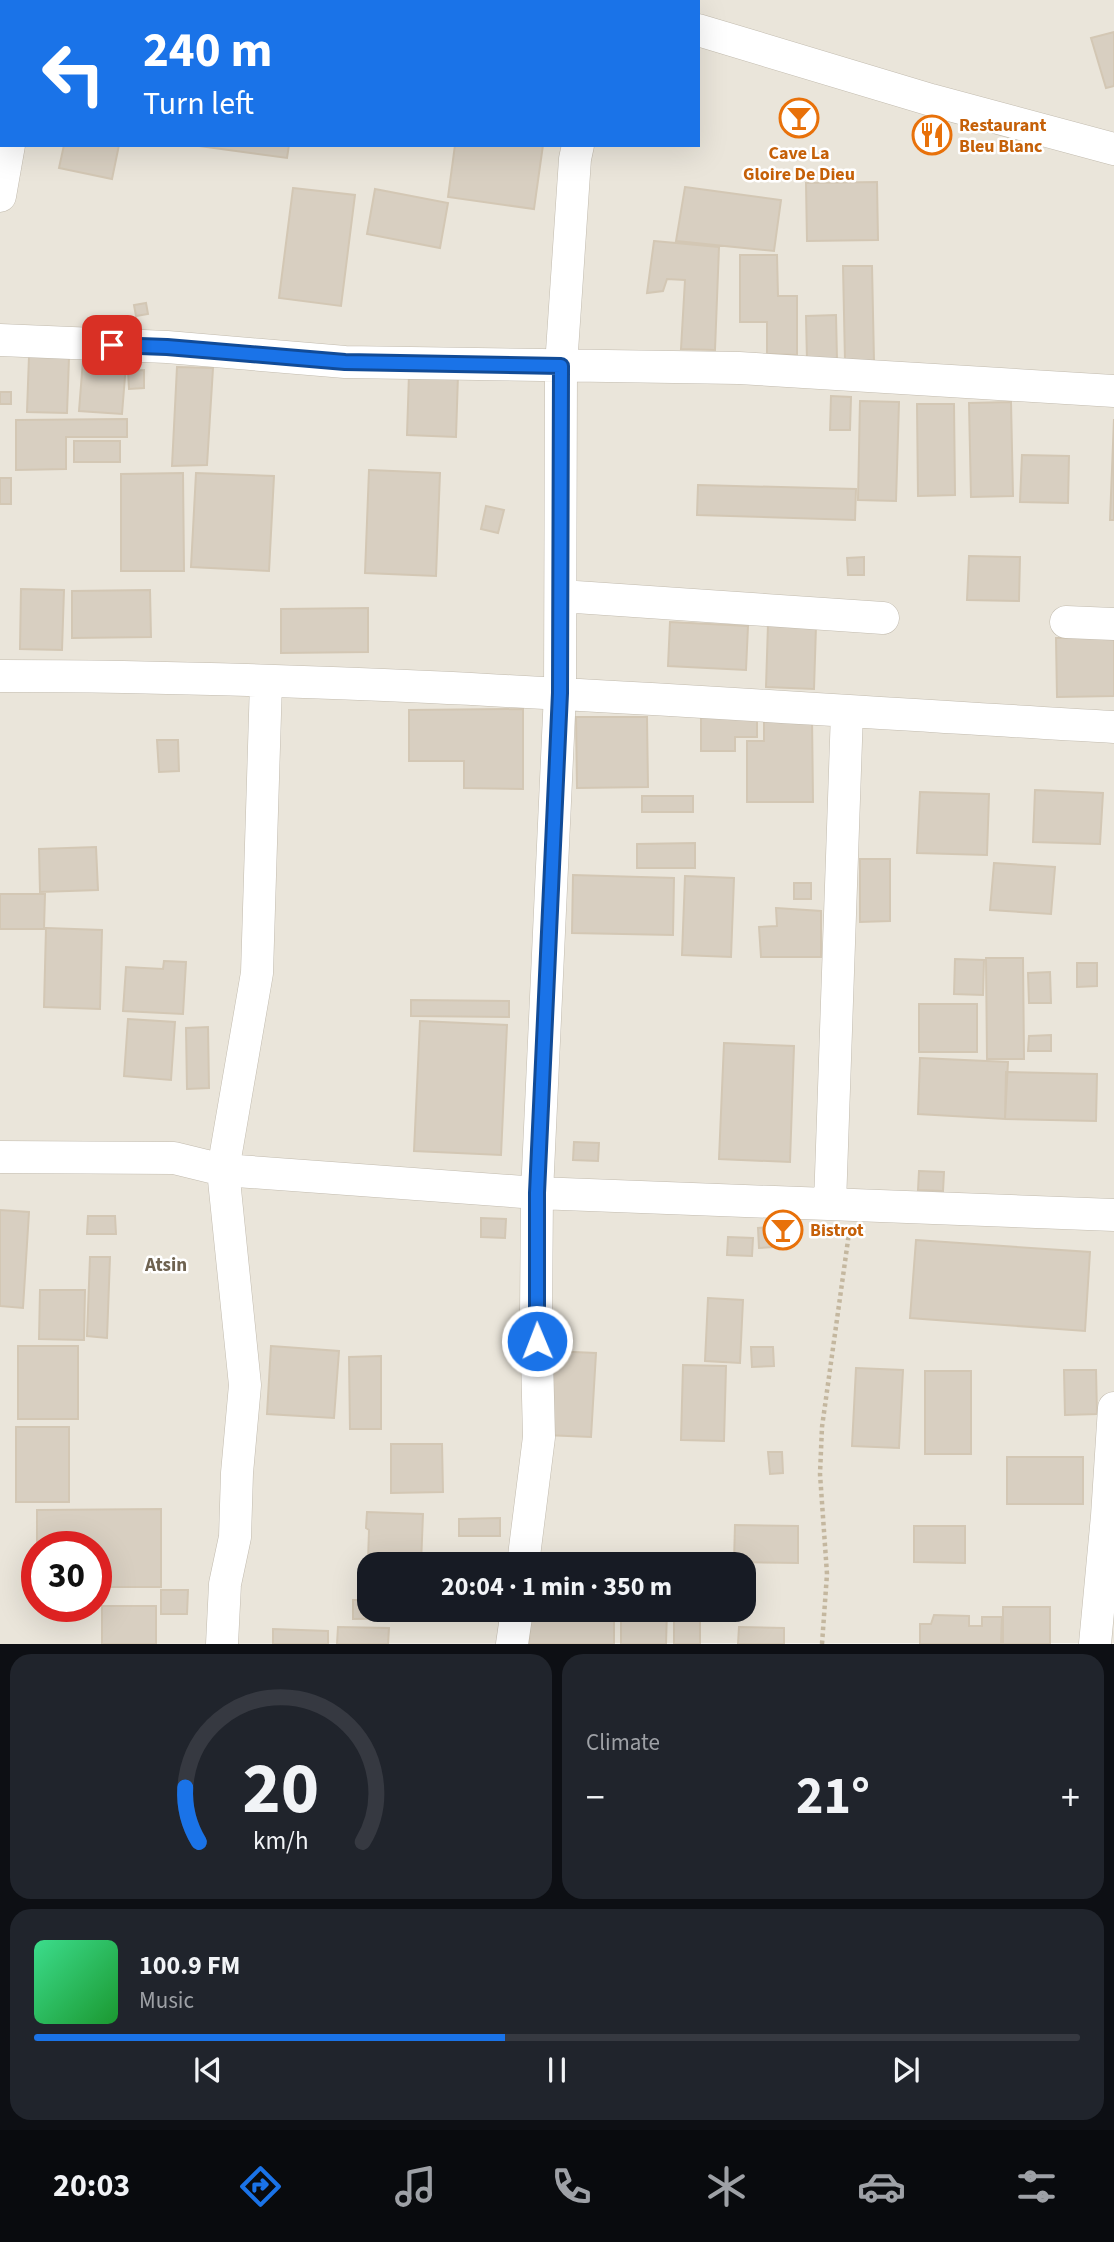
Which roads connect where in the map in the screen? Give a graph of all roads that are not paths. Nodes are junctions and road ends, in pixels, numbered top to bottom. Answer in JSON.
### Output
{"nodes":[{"id":1,"x":700,"y":31,"type":"edge"},
{"id":2,"x":9,"y":147,"type":"edge"},
{"id":3,"x":578,"y":147,"type":"edge"},
{"id":4,"x":1114,"y":149,"type":"edge"},
{"id":5,"x":0,"y":196,"type":"edge"},
{"id":6,"x":0,"y":341,"type":"edge"},
{"id":7,"x":561,"y":366,"type":"junction"},
{"id":8,"x":1114,"y":391,"type":"edge"},
{"id":9,"x":561,"y":596,"type":"junction"},
{"id":10,"x":883,"y":618,"type":"dead end"},
{"id":11,"x":1066,"y":622,"type":"dead end"},
{"id":12,"x":1114,"y":624,"type":"edge"},
{"id":13,"x":0,"y":676,"type":"edge"},
{"id":14,"x":266,"y":682,"type":"junction"},
{"id":15,"x":560,"y":693,"type":"junction"},
{"id":16,"x":847,"y":712,"type":"junction"},
{"id":17,"x":1114,"y":727,"type":"edge"},
{"id":18,"x":0,"y":1157,"type":"edge"},
{"id":19,"x":223,"y":1170,"type":"junction"},
{"id":20,"x":537,"y":1193,"type":"junction"},
{"id":21,"x":841,"y":1204,"type":"junction"},
{"id":22,"x":1114,"y":1215,"type":"edge"},
{"id":23,"x":1114,"y":1408,"type":"edge"},
{"id":24,"x":1111,"y":1516,"type":"edge"},
{"id":25,"x":525,"y":1552,"type":"edge"},
{"id":26,"x":515,"y":1622,"type":"edge"},
{"id":27,"x":222,"y":1643,"type":"edge"},
{"id":28,"x":512,"y":1643,"type":"edge"},
{"id":29,"x":1095,"y":1643,"type":"edge"}],
"edges":[{"from":1,"to":4,"type":"street"},
{"from":2,"to":5,"type":"street"},
{"from":3,"to":7,"type":"street"},
{"from":6,"to":7,"type":"street"},
{"from":7,"to":8,"type":"street"},
{"from":7,"to":9,"type":"street"},
{"from":9,"to":10,"type":"street"},
{"from":9,"to":15,"type":"street"},
{"from":11,"to":12,"type":"street"},
{"from":13,"to":14,"type":"street"},
{"from":14,"to":15,"type":"street"},
{"from":14,"to":19,"type":"street"},
{"from":15,"to":16,"type":"street"},
{"from":15,"to":20,"type":"street"},
{"from":16,"to":17,"type":"street"},
{"from":16,"to":21,"type":"street"},
{"from":18,"to":19,"type":"street"},
{"from":19,"to":20,"type":"street"},
{"from":19,"to":27,"type":"street"},
{"from":20,"to":21,"type":"street"},
{"from":20,"to":25,"type":"street"},
{"from":21,"to":22,"type":"street"},
{"from":23,"to":24,"type":"street"},
{"from":24,"to":29,"type":"street"},
{"from":26,"to":28,"type":"street"}]}
